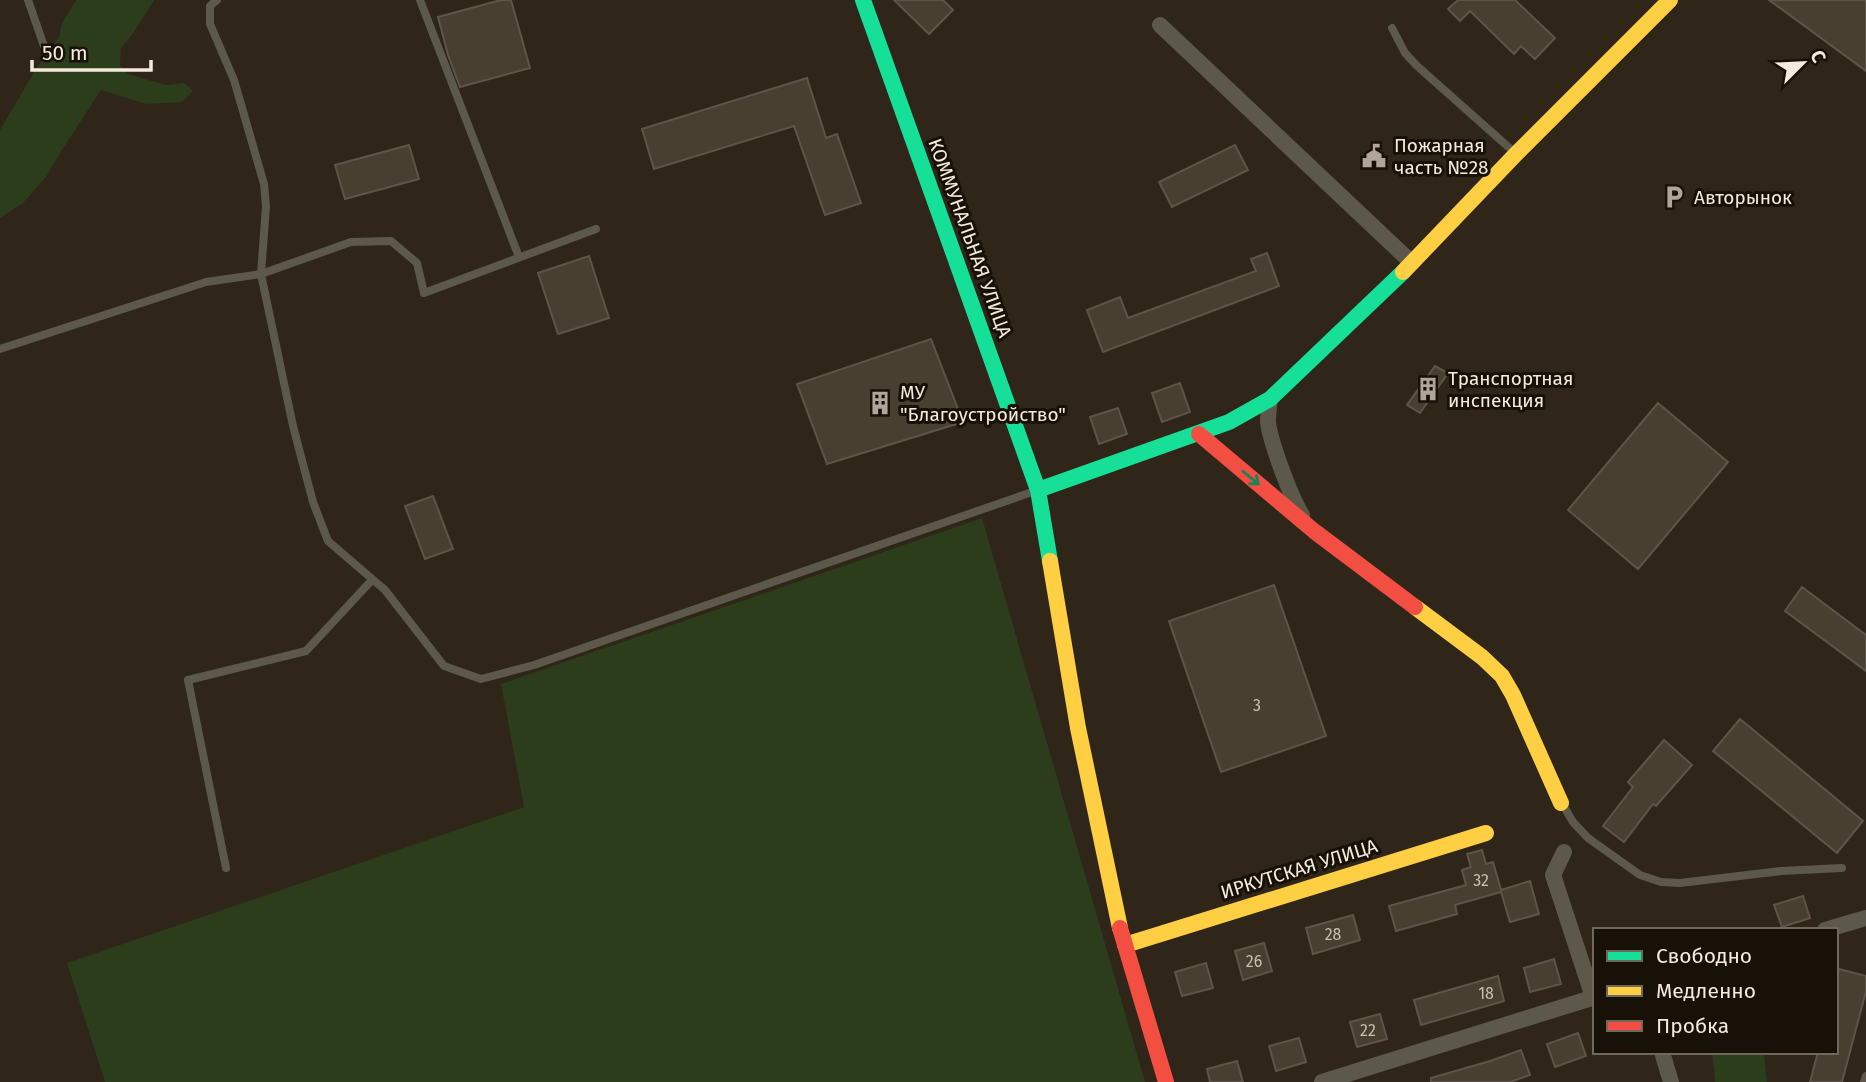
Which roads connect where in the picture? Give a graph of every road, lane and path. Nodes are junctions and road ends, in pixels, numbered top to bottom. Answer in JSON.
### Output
{"nodes":[{"id":1,"x":28,"y":0,"type":"edge"},
{"id":2,"x":217,"y":0,"type":"edge"},
{"id":3,"x":420,"y":0,"type":"edge"},
{"id":4,"x":863,"y":0,"type":"edge"},
{"id":5,"x":1670,"y":0,"type":"edge"},
{"id":6,"x":1160,"y":25,"type":"dead end"},
{"id":7,"x":1392,"y":28,"type":"dead end"},
{"id":8,"x":44,"y":47,"type":"dead end"},
{"id":9,"x":1516,"y":154,"type":"junction"},
{"id":10,"x":596,"y":229,"type":"dead end"},
{"id":11,"x":519,"y":257,"type":"junction"},
{"id":12,"x":1412,"y":263,"type":"junction"},
{"id":13,"x":261,"y":274,"type":"junction"},
{"id":14,"x":0,"y":349,"type":"edge"},
{"id":15,"x":1270,"y":399,"type":"junction"},
{"id":16,"x":1199,"y":434,"type":"junction"},
{"id":17,"x":1038,"y":490,"type":"junction"},
{"id":18,"x":1314,"y":531,"type":"junction"},
{"id":19,"x":372,"y":580,"type":"junction"},
{"id":20,"x":1561,"y":803,"type":"joint"},
{"id":21,"x":1486,"y":833,"type":"dead end"},
{"id":22,"x":1564,"y":852,"type":"dead end"},
{"id":23,"x":226,"y":868,"type":"dead end"},
{"id":24,"x":1842,"y":868,"type":"dead end"},
{"id":25,"x":1866,"y":918,"type":"edge"},
{"id":26,"x":1832,"y":928,"type":"edge"},
{"id":27,"x":1125,"y":945,"type":"junction"},
{"id":28,"x":1593,"y":994,"type":"edge"},
{"id":29,"x":1593,"y":997,"type":"edge"},
{"id":30,"x":1663,"y":1054,"type":"edge"},
{"id":31,"x":1866,"y":1076,"type":"edge"},
{"id":32,"x":1166,"y":1082,"type":"edge"},
{"id":33,"x":1322,"y":1082,"type":"edge"},
{"id":34,"x":1671,"y":1082,"type":"edge"},
{"id":35,"x":1864,"y":1082,"type":"edge"}],
"edges":[{"from":1,"to":8,"type":"lane"},
{"from":2,"to":13,"type":"lane"},
{"from":3,"to":11,"type":"lane"},
{"from":4,"to":17,"type":"street","name":"КОММУНАЛЬНАЯ УЛИЦА"},
{"from":5,"to":9,"type":"street"},
{"from":6,"to":12,"type":"street"},
{"from":7,"to":9,"type":"lane"},
{"from":9,"to":12,"type":"street"},
{"from":10,"to":11,"type":"lane"},
{"from":11,"to":13,"type":"lane"},
{"from":12,"to":15,"type":"street"},
{"from":13,"to":14,"type":"lane"},
{"from":13,"to":19,"type":"lane"},
{"from":15,"to":16,"type":"street"},
{"from":15,"to":18,"type":"street"},
{"from":16,"to":17,"type":"street"},
{"from":16,"to":18,"type":"street","one_way":true},
{"from":17,"to":19,"type":"lane"},
{"from":17,"to":27,"type":"street","name":"КОММУНАЛЬНАЯ УЛИЦА"},
{"from":18,"to":20,"type":"street"},
{"from":19,"to":23,"type":"lane"},
{"from":20,"to":24,"type":"lane"},
{"from":21,"to":27,"type":"street","name":"ИРКУТСКАЯ УЛИЦА"},
{"from":22,"to":28,"type":"street"},
{"from":25,"to":26,"type":"street"},
{"from":27,"to":32,"type":"street","name":"КОММУНАЛЬНАЯ УЛИЦА"},
{"from":29,"to":33,"type":"street"},
{"from":30,"to":34,"type":"street"},
{"from":31,"to":35,"type":"lane"}]}
